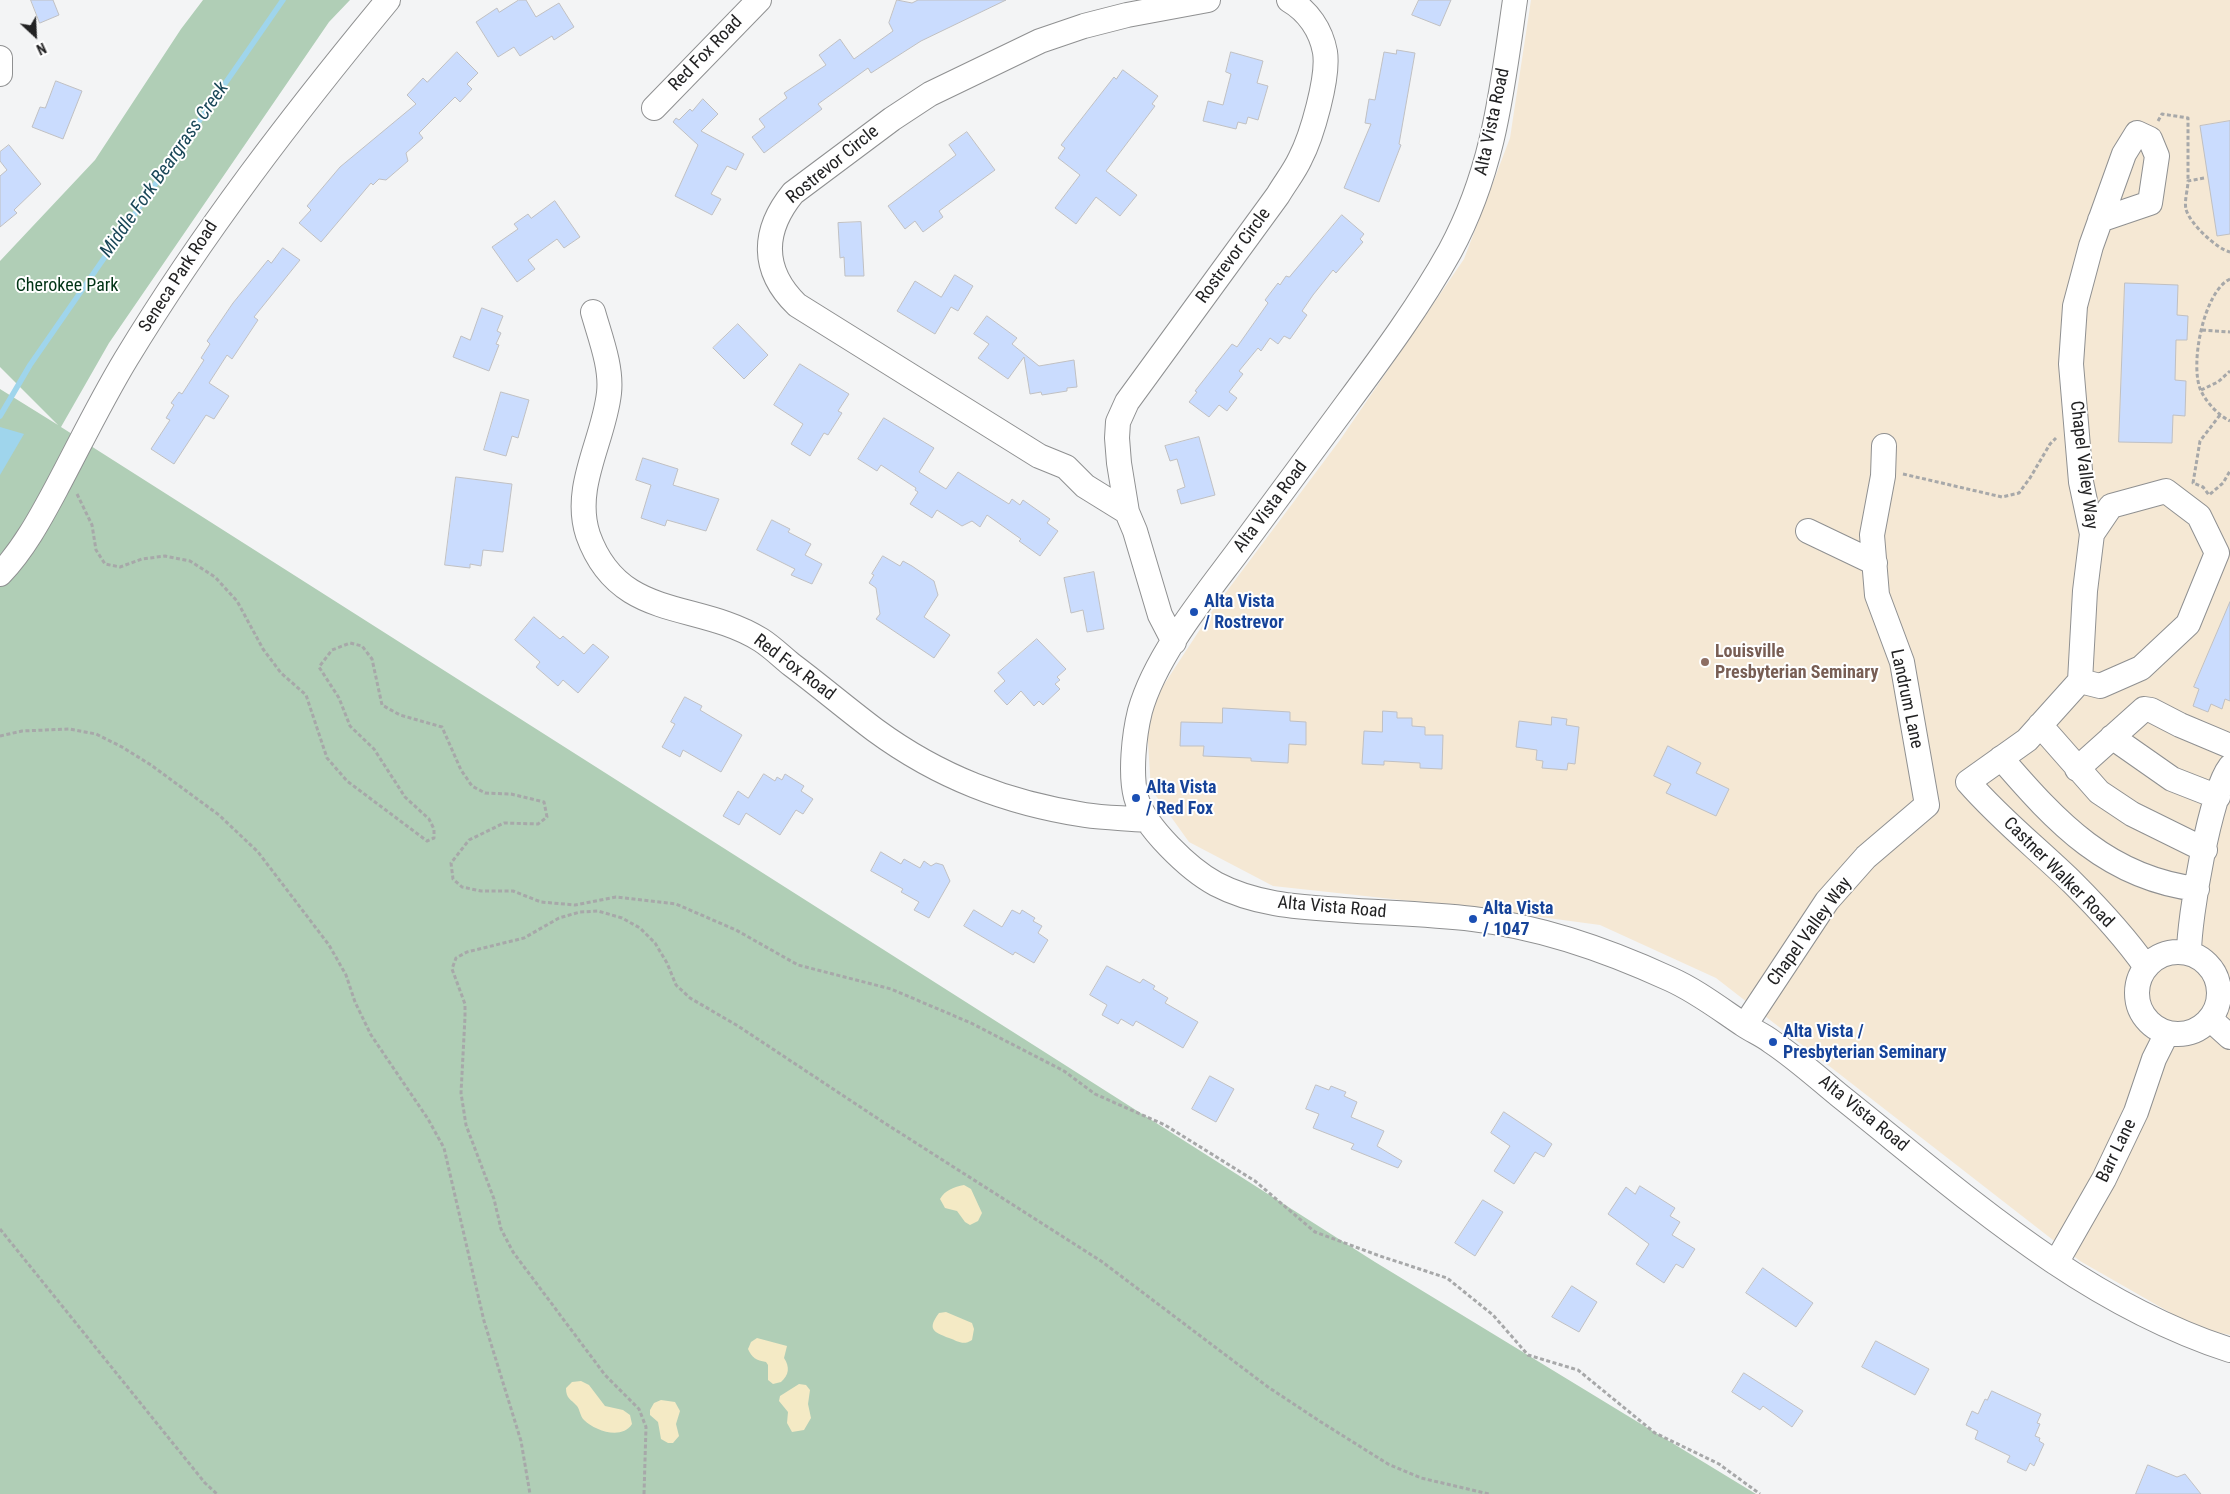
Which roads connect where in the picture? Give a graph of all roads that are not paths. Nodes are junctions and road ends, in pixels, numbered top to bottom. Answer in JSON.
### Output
{"nodes":[{"id":1,"x":388,"y":0,"type":"edge"},
{"id":2,"x":759,"y":0,"type":"edge"},
{"id":3,"x":1208,"y":0,"type":"edge"},
{"id":4,"x":1289,"y":0,"type":"edge"},
{"id":5,"x":1515,"y":0,"type":"edge"},
{"id":6,"x":0,"y":58,"type":"edge"},
{"id":7,"x":0,"y":74,"type":"edge"},
{"id":8,"x":654,"y":108,"type":"dead end"},
{"id":9,"x":2100,"y":220,"type":"junction"},
{"id":10,"x":593,"y":312,"type":"dead end"},
{"id":11,"x":1884,"y":446,"type":"dead end"},
{"id":12,"x":1127,"y":512,"type":"junction"},
{"id":13,"x":1808,"y":531,"type":"dead end"},
{"id":14,"x":2092,"y":534,"type":"junction"},
{"id":15,"x":1875,"y":564,"type":"junction"},
{"id":16,"x":0,"y":574,"type":"edge"},
{"id":17,"x":1174,"y":642,"type":"junction"},
{"id":18,"x":2080,"y":681,"type":"junction"},
{"id":19,"x":2040,"y":726,"type":"junction"},
{"id":20,"x":2112,"y":737,"type":"junction"},
{"id":21,"x":2230,"y":746,"type":"edge"},
{"id":22,"x":2001,"y":758,"type":"junction"},
{"id":23,"x":2230,"y":767,"type":"edge"},
{"id":24,"x":2077,"y":769,"type":"junction"},
{"id":25,"x":2218,"y":797,"type":"junction"},
{"id":26,"x":1927,"y":805,"type":"joint"},
{"id":27,"x":1146,"y":820,"type":"junction"},
{"id":28,"x":2205,"y":850,"type":"junction"},
{"id":29,"x":2197,"y":889,"type":"junction"},
{"id":30,"x":2189,"y":953,"type":"junction"},
{"id":31,"x":2146,"y":967,"type":"junction"},
{"id":32,"x":2210,"y":1019,"type":"junction"},
{"id":33,"x":1745,"y":1025,"type":"junction"},
{"id":34,"x":2167,"y":1033,"type":"junction"},
{"id":35,"x":2230,"y":1037,"type":"edge"},
{"id":36,"x":2056,"y":1263,"type":"junction"},
{"id":37,"x":2230,"y":1350,"type":"edge"}],
"edges":[{"from":1,"to":16,"type":"street","name":"Seneca Park Road"},
{"from":2,"to":8,"type":"street","name":"Red Fox Road"},
{"from":3,"to":12,"type":"street","name":"Rostrevor Circle"},
{"from":4,"to":12,"type":"street","name":"Rostrevor Circle"},
{"from":5,"to":17,"type":"street","name":"Alta Vista Road"},
{"from":6,"to":7,"type":"street"},
{"from":9,"to":9,"type":"street","name":"Chapel Valley Way"},
{"from":9,"to":14,"type":"street","name":"Chapel Valley Way"},
{"from":10,"to":27,"type":"street","name":"Red Fox Road"},
{"from":11,"to":15,"type":"street","name":"Landrum Lane"},
{"from":12,"to":17,"type":"street","name":"Rostrevor Circle"},
{"from":13,"to":15,"type":"street"},
{"from":14,"to":18,"type":"street","name":"Chapel Valley Way"},
{"from":14,"to":18,"type":"street"},
{"from":15,"to":26,"type":"street","name":"Landrum Lane"},
{"from":17,"to":27,"type":"street","name":"Alta Vista Road"},
{"from":18,"to":19,"type":"street"},
{"from":19,"to":22,"type":"street"},
{"from":19,"to":24,"type":"street"},
{"from":20,"to":21,"type":"street"},
{"from":20,"to":24,"type":"street"},
{"from":20,"to":25,"type":"street"},
{"from":22,"to":29,"type":"street"},
{"from":22,"to":31,"type":"street","name":"Castner Walker Road"},
{"from":23,"to":25,"type":"street"},
{"from":24,"to":28,"type":"street"},
{"from":25,"to":28,"type":"street"},
{"from":26,"to":33,"type":"street","name":"Chapel Valley Way"},
{"from":27,"to":33,"type":"street","name":"Alta Vista Road"},
{"from":28,"to":29,"type":"street"},
{"from":29,"to":30,"type":"street"},
{"from":30,"to":31,"type":"street"},
{"from":30,"to":32,"type":"street"},
{"from":31,"to":34,"type":"street"},
{"from":32,"to":34,"type":"street"},
{"from":32,"to":35,"type":"street"},
{"from":33,"to":36,"type":"street","name":"Alta Vista Road"},
{"from":34,"to":36,"type":"street","name":"Barr Lane"},
{"from":36,"to":37,"type":"street","name":"Alta Vista Road"}]}
